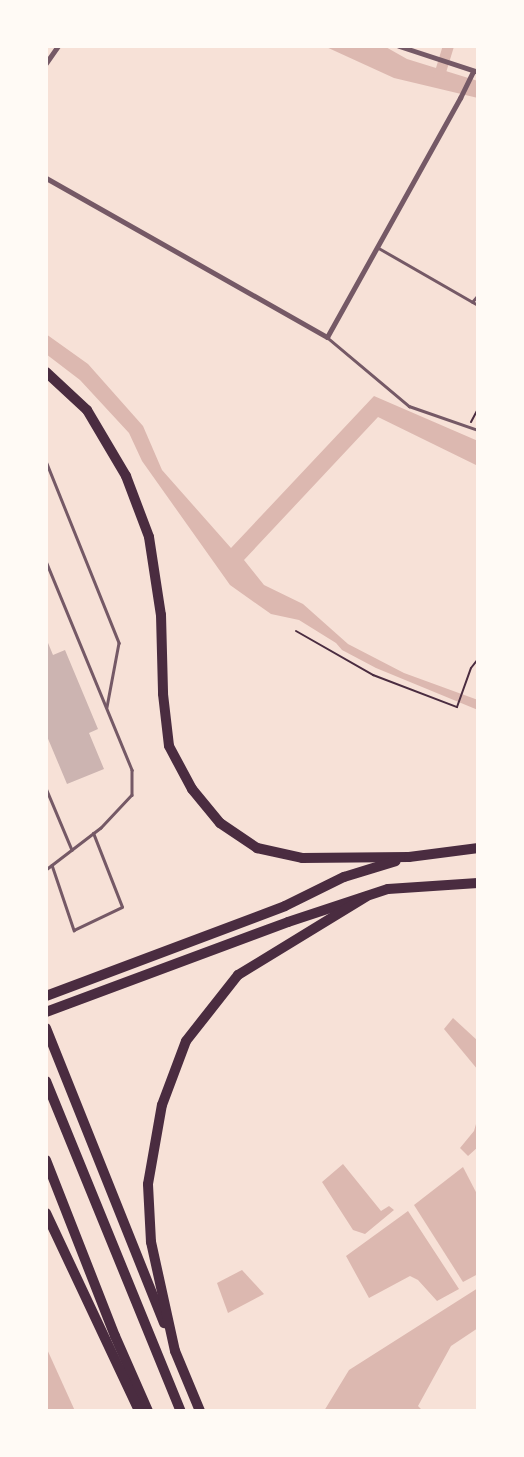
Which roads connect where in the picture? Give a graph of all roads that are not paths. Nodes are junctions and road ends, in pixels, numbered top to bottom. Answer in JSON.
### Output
{"nodes":[{"id":1,"x":58,"y":46,"type":"edge"},
{"id":2,"x":399,"y":46,"type":"edge"},
{"id":3,"x":46,"y":63,"type":"edge"},
{"id":4,"x":475,"y":72,"type":"edge"},
{"id":5,"x":46,"y":178,"type":"edge"},
{"id":6,"x":377,"y":247,"type":"junction"},
{"id":7,"x":478,"y":295,"type":"edge"},
{"id":8,"x":472,"y":302,"type":"junction"},
{"id":9,"x":478,"y":305,"type":"edge"},
{"id":10,"x":327,"y":337,"type":"junction"},
{"id":11,"x":46,"y":372,"type":"edge"},
{"id":12,"x":478,"y":430,"type":"edge"},
{"id":13,"x":46,"y":461,"type":"edge"},
{"id":14,"x":46,"y":561,"type":"edge"},
{"id":15,"x":107,"y":708,"type":"junction"},
{"id":16,"x":46,"y":788,"type":"edge"},
{"id":17,"x":93,"y":833,"type":"junction"},
{"id":18,"x":478,"y":848,"type":"edge"},
{"id":19,"x":72,"y":850,"type":"junction"},
{"id":20,"x":409,"y":857,"type":"junction"},
{"id":21,"x":52,"y":866,"type":"junction"},
{"id":22,"x":46,"y":870,"type":"edge"},
{"id":23,"x":478,"y":883,"type":"edge"},
{"id":24,"x":366,"y":897,"type":"junction"},
{"id":25,"x":46,"y":996,"type":"edge"},
{"id":26,"x":46,"y":1012,"type":"edge"},
{"id":27,"x":46,"y":1028,"type":"edge"},
{"id":28,"x":46,"y":1081,"type":"edge"},
{"id":29,"x":46,"y":1160,"type":"edge"},
{"id":30,"x":46,"y":1213,"type":"edge"},
{"id":31,"x":175,"y":1351,"type":"junction"},
{"id":32,"x":139,"y":1411,"type":"edge"},
{"id":33,"x":148,"y":1411,"type":"edge"},
{"id":34,"x":181,"y":1411,"type":"edge"},
{"id":35,"x":200,"y":1411,"type":"edge"}],
"edges":[{"from":1,"to":3,"type":"street"},
{"from":2,"to":4,"type":"street"},
{"from":4,"to":6,"type":"street"},
{"from":5,"to":10,"type":"street"},
{"from":6,"to":8,"type":"lane"},
{"from":6,"to":10,"type":"street"},
{"from":7,"to":8,"type":"lane"},
{"from":8,"to":9,"type":"lane"},
{"from":10,"to":12,"type":"lane"},
{"from":11,"to":20,"type":"highway"},
{"from":13,"to":15,"type":"lane"},
{"from":14,"to":15,"type":"lane"},
{"from":15,"to":17,"type":"lane"},
{"from":16,"to":19,"type":"lane"},
{"from":17,"to":19,"type":"lane"},
{"from":17,"to":21,"type":"lane"},
{"from":18,"to":20,"type":"highway"},
{"from":19,"to":21,"type":"lane"},
{"from":20,"to":25,"type":"highway"},
{"from":21,"to":22,"type":"lane"},
{"from":23,"to":24,"type":"highway"},
{"from":24,"to":26,"type":"highway"},
{"from":24,"to":31,"type":"highway"},
{"from":27,"to":31,"type":"highway"},
{"from":28,"to":34,"type":"highway"},
{"from":29,"to":33,"type":"highway"},
{"from":30,"to":32,"type":"highway"},
{"from":31,"to":35,"type":"highway"}]}
